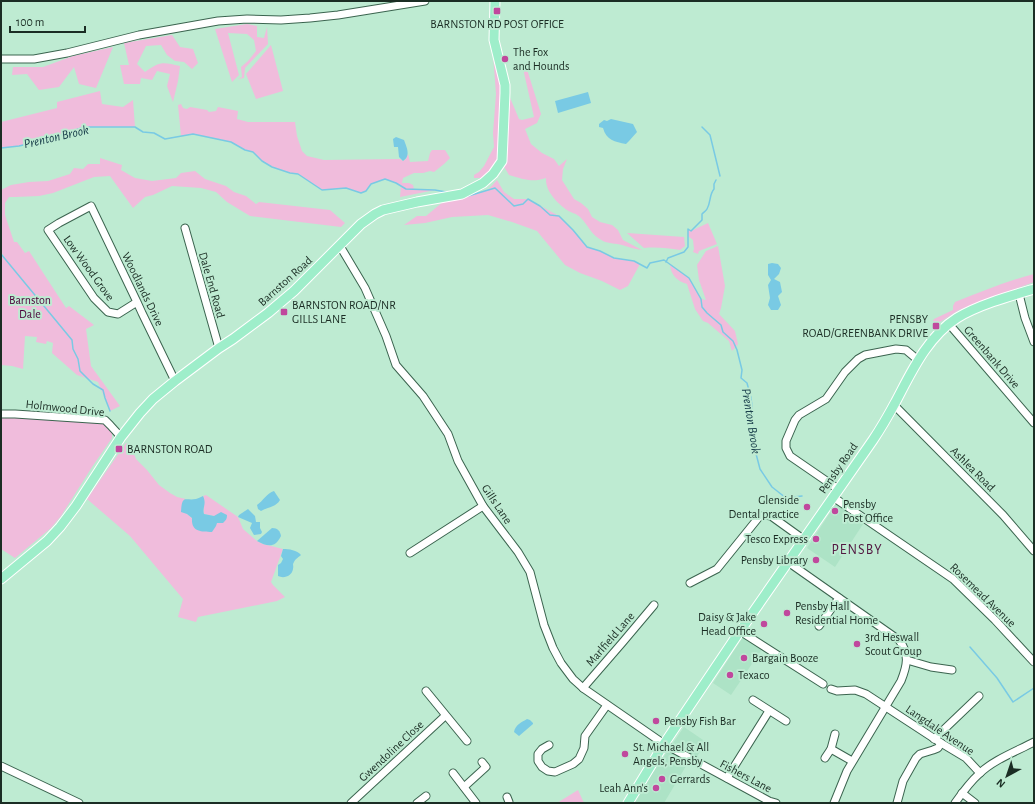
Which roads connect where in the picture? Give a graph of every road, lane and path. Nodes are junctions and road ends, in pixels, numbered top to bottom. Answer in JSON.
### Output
{"nodes":[{"id":1,"x":425,"y":1,"type":"edge"},
{"id":2,"x":495,"y":1,"type":"edge"},
{"id":3,"x":1,"y":59,"type":"edge"},
{"id":4,"x":91,"y":206,"type":"joint"},
{"id":5,"x":185,"y":228,"type":"dead end"},
{"id":6,"x":340,"y":246,"type":"junction"},
{"id":7,"x":1034,"y":289,"type":"edge"},
{"id":8,"x":1020,"y":294,"type":"junction"},
{"id":9,"x":137,"y":302,"type":"junction"},
{"id":10,"x":949,"y":324,"type":"junction"},
{"id":11,"x":1034,"y":342,"type":"edge"},
{"id":12,"x":219,"y":348,"type":"junction"},
{"id":13,"x":918,"y":360,"type":"junction"},
{"id":14,"x":175,"y":381,"type":"junction"},
{"id":15,"x":894,"y":405,"type":"junction"},
{"id":16,"x":1,"y":414,"type":"edge"},
{"id":17,"x":1034,"y":423,"type":"edge"},
{"id":18,"x":121,"y":436,"type":"junction"},
{"id":19,"x":836,"y":493,"type":"junction"},
{"id":20,"x":483,"y":506,"type":"junction"},
{"id":21,"x":804,"y":539,"type":"junction"},
{"id":22,"x":1034,"y":551,"type":"edge"},
{"id":23,"x":410,"y":553,"type":"dead end"},
{"id":24,"x":788,"y":562,"type":"junction"},
{"id":25,"x":1,"y":579,"type":"edge"},
{"id":26,"x":690,"y":583,"type":"dead end"},
{"id":27,"x":839,"y":598,"type":"junction"},
{"id":28,"x":654,"y":605,"type":"dead end"},
{"id":29,"x":819,"y":626,"type":"dead end"},
{"id":30,"x":740,"y":631,"type":"junction"},
{"id":31,"x":907,"y":660,"type":"junction"},
{"id":32,"x":1034,"y":662,"type":"edge"},
{"id":33,"x":952,"y":670,"type":"dead end"},
{"id":34,"x":824,"y":684,"type":"dead end"},
{"id":35,"x":583,"y":688,"type":"junction"},
{"id":36,"x":831,"y":689,"type":"dead end"},
{"id":37,"x":426,"y":691,"type":"dead end"},
{"id":38,"x":979,"y":695,"type":"dead end"},
{"id":39,"x":753,"y":700,"type":"dead end"},
{"id":40,"x":607,"y":705,"type":"junction"},
{"id":41,"x":886,"y":707,"type":"junction"},
{"id":42,"x":769,"y":711,"type":"junction"},
{"id":43,"x":446,"y":716,"type":"junction"},
{"id":44,"x":786,"y":721,"type":"dead end"},
{"id":45,"x":835,"y":734,"type":"dead end"},
{"id":46,"x":934,"y":739,"type":"junction"},
{"id":47,"x":467,"y":741,"type":"dead end"},
{"id":48,"x":1034,"y":742,"type":"edge"},
{"id":49,"x":941,"y":743,"type":"junction"},
{"id":50,"x":664,"y":744,"type":"junction"},
{"id":51,"x":549,"y":745,"type":"dead end"},
{"id":52,"x":831,"y":749,"type":"junction"},
{"id":53,"x":825,"y":758,"type":"dead end"},
{"id":54,"x":852,"y":761,"type":"junction"},
{"id":55,"x":482,"y":762,"type":"dead end"},
{"id":56,"x":1,"y":766,"type":"edge"},
{"id":57,"x":453,"y":773,"type":"dead end"},
{"id":58,"x":980,"y":773,"type":"junction"},
{"id":59,"x":727,"y":778,"type":"junction"},
{"id":60,"x":464,"y":787,"type":"junction"},
{"id":61,"x":962,"y":793,"type":"junction"},
{"id":62,"x":426,"y":796,"type":"dead end"},
{"id":63,"x":771,"y":802,"type":"edge"},
{"id":64,"x":80,"y":803,"type":"edge"},
{"id":65,"x":351,"y":803,"type":"edge"},
{"id":66,"x":417,"y":803,"type":"edge"},
{"id":67,"x":476,"y":803,"type":"edge"},
{"id":68,"x":628,"y":803,"type":"edge"},
{"id":69,"x":834,"y":803,"type":"edge"},
{"id":70,"x":897,"y":803,"type":"edge"},
{"id":71,"x":955,"y":803,"type":"edge"},
{"id":72,"x":975,"y":803,"type":"edge"}],
"edges":[{"from":1,"to":3,"type":"street"},
{"from":2,"to":6,"type":"main road","name":"Barnston Road"},
{"from":4,"to":9,"type":"street","name":"Woodlands Drive"},
{"from":4,"to":9,"type":"street","name":"Low Wood Grove"},
{"from":5,"to":12,"type":"street","name":"Dale End Road"},
{"from":6,"to":12,"type":"main road","name":"Barnston Road"},
{"from":6,"to":20,"type":"street","name":"Gills Lane"},
{"from":7,"to":8,"type":"main road","name":"Pensby Road"},
{"from":8,"to":10,"type":"main road","name":"Pensby Road"},
{"from":8,"to":11,"type":"street"},
{"from":9,"to":14,"type":"street","name":"Woodlands Drive"},
{"from":10,"to":13,"type":"main road","name":"Pensby Road"},
{"from":10,"to":17,"type":"street","name":"Greenbank Drive"},
{"from":12,"to":14,"type":"main road","name":"Barnston Road"},
{"from":13,"to":15,"type":"main road","name":"Pensby Road"},
{"from":13,"to":19,"type":"street","name":"Rosemead Avenue"},
{"from":14,"to":18,"type":"main road","name":"Barnston Road"},
{"from":15,"to":19,"type":"main road","name":"Pensby Road"},
{"from":15,"to":22,"type":"street","name":"Ashlea Road"},
{"from":16,"to":18,"type":"street","name":"Holmwood Drive"},
{"from":18,"to":25,"type":"main road","name":"Barnston Road"},
{"from":19,"to":21,"type":"main road","name":"Pensby Road"},
{"from":19,"to":32,"type":"street","name":"Rosemead Avenue"},
{"from":20,"to":23,"type":"street"},
{"from":20,"to":35,"type":"street","name":"Gills Lane"},
{"from":21,"to":24,"type":"main road","name":"Pensby Road"},
{"from":21,"to":26,"type":"street"},
{"from":24,"to":27,"type":"street"},
{"from":24,"to":30,"type":"main road","name":"Pensby Road"},
{"from":27,"to":29,"type":"street"},
{"from":27,"to":31,"type":"street"},
{"from":28,"to":35,"type":"street","name":"Marlfield Lane"},
{"from":30,"to":34,"type":"street"},
{"from":30,"to":50,"type":"main road","name":"Pensby Road"},
{"from":31,"to":33,"type":"street"},
{"from":31,"to":41,"type":"street"},
{"from":35,"to":40,"type":"street","name":"Gills Lane"},
{"from":36,"to":41,"type":"street","name":"Langdale Avenue"},
{"from":37,"to":43,"type":"street"},
{"from":38,"to":46,"type":"street"},
{"from":39,"to":42,"type":"street"},
{"from":40,"to":50,"type":"street","name":"Gills Lane"},
{"from":40,"to":51,"type":"street"},
{"from":41,"to":46,"type":"street","name":"Langdale Avenue"},
{"from":41,"to":54,"type":"street"},
{"from":42,"to":44,"type":"street"},
{"from":42,"to":59,"type":"street"},
{"from":43,"to":47,"type":"street"},
{"from":43,"to":65,"type":"street","name":"Gwendoline Close"},
{"from":45,"to":52,"type":"street"},
{"from":46,"to":49,"type":"street","name":"Langdale Avenue"},
{"from":48,"to":58,"type":"street"},
{"from":49,"to":58,"type":"street","name":"Langdale Avenue"},
{"from":49,"to":70,"type":"street"},
{"from":50,"to":59,"type":"street","name":"Fishers Lane"},
{"from":50,"to":68,"type":"main road","name":"Pensby Road"},
{"from":52,"to":53,"type":"street"},
{"from":52,"to":54,"type":"street"},
{"from":54,"to":69,"type":"street"},
{"from":55,"to":60,"type":"street"},
{"from":56,"to":64,"type":"street"},
{"from":57,"to":60,"type":"street"},
{"from":58,"to":61,"type":"street"},
{"from":59,"to":63,"type":"street","name":"Fishers Lane"},
{"from":60,"to":67,"type":"street"},
{"from":61,"to":71,"type":"street"},
{"from":61,"to":72,"type":"street"},
{"from":62,"to":66,"type":"street"}]}
